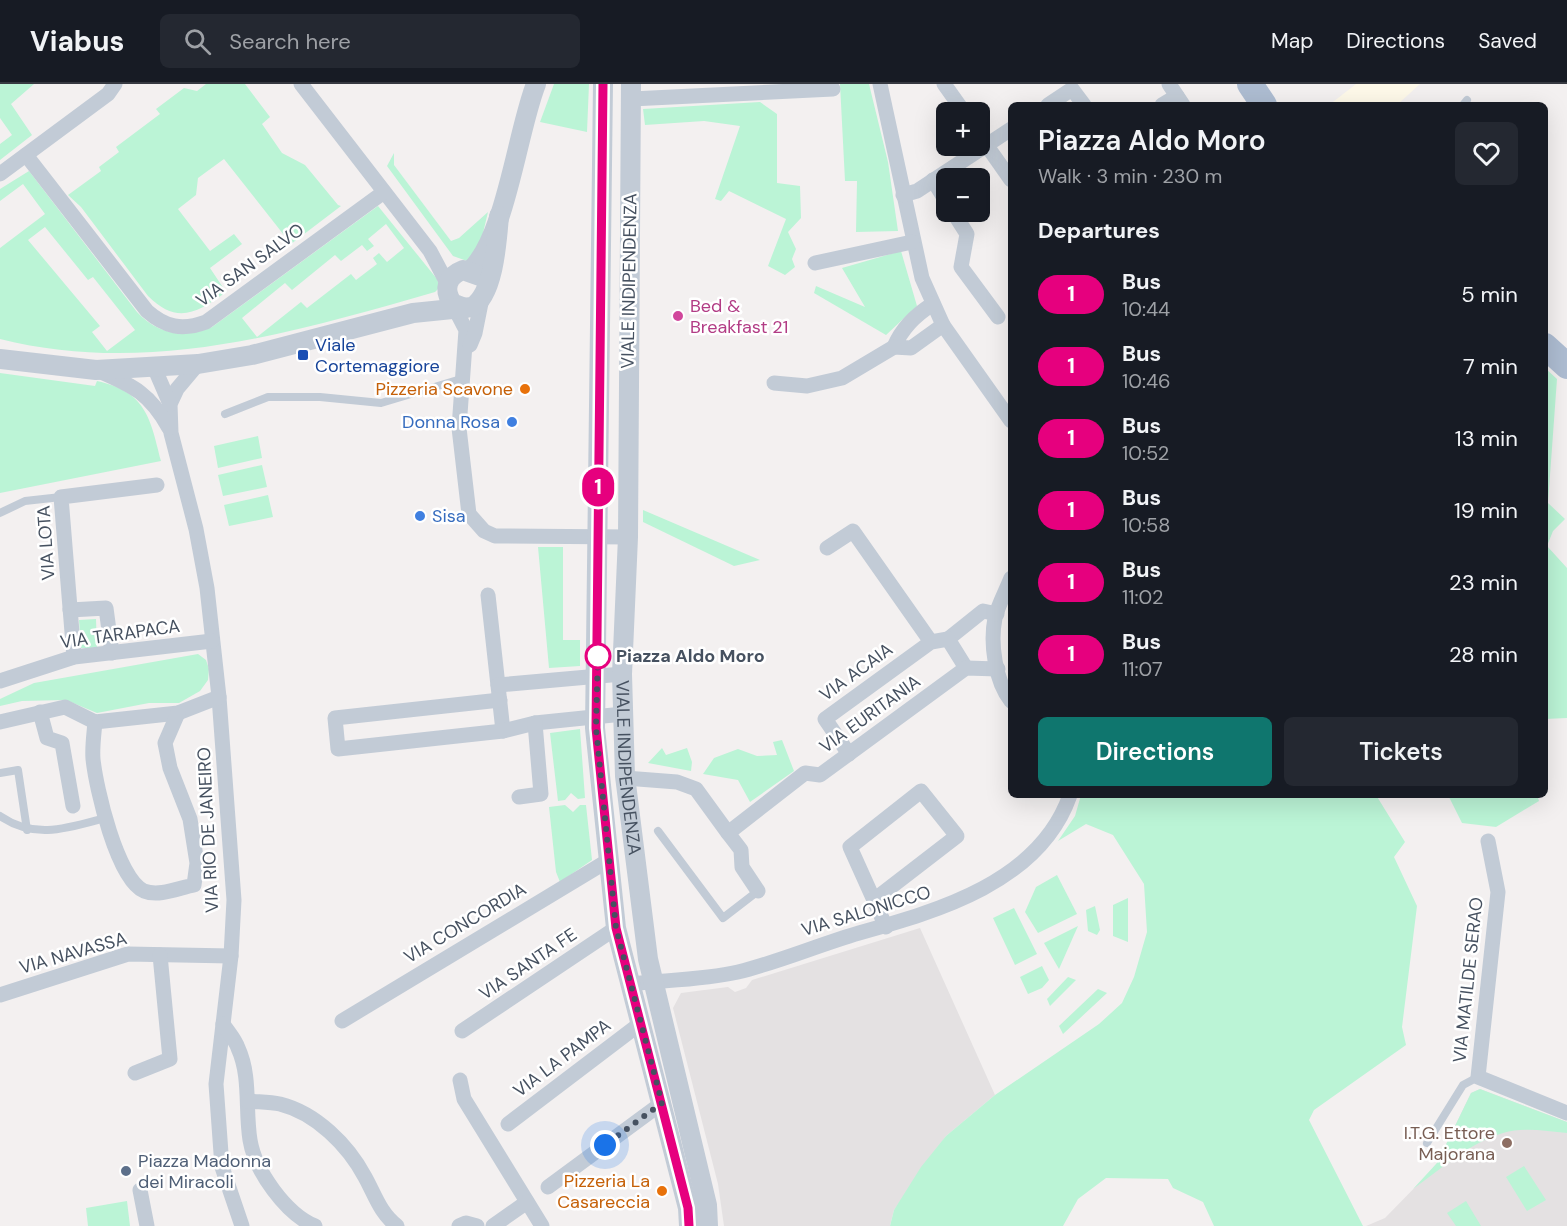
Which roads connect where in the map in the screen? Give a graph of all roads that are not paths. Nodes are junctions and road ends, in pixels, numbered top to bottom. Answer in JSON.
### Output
{"nodes":[{"id":1,"x":115,"y":84,"type":"edge"},
{"id":2,"x":301,"y":84,"type":"edge"},
{"id":3,"x":536,"y":84,"type":"edge"},
{"id":4,"x":603,"y":84,"type":"edge"},
{"id":5,"x":880,"y":84,"type":"edge"},
{"id":6,"x":944,"y":84,"type":"edge"},
{"id":7,"x":1250,"y":84,"type":"edge"},
{"id":8,"x":833,"y":88,"type":"dead end"},
{"id":9,"x":631,"y":92,"type":"edge"},
{"id":10,"x":957,"y":102,"type":"edge"},
{"id":11,"x":1052,"y":102,"type":"edge"},
{"id":12,"x":1081,"y":102,"type":"edge"},
{"id":13,"x":1262,"y":102,"type":"edge"},
{"id":14,"x":1008,"y":130,"type":"edge"},
{"id":15,"x":990,"y":138,"type":"edge"},
{"id":16,"x":990,"y":151,"type":"edge"},
{"id":17,"x":26,"y":154,"type":"junction"},
{"id":18,"x":964,"y":156,"type":"edge"},
{"id":19,"x":0,"y":174,"type":"edge"},
{"id":20,"x":1008,"y":176,"type":"edge"},
{"id":21,"x":933,"y":180,"type":"junction"},
{"id":22,"x":936,"y":185,"type":"edge"},
{"id":23,"x":384,"y":192,"type":"junction"},
{"id":24,"x":903,"y":195,"type":"junction"},
{"id":25,"x":500,"y":216,"type":"junction"},
{"id":26,"x":959,"y":222,"type":"edge"},
{"id":27,"x":912,"y":242,"type":"junction"},
{"id":28,"x":430,"y":251,"type":"junction"},
{"id":29,"x":815,"y":263,"type":"dead end"},
{"id":30,"x":466,"y":270,"type":"junction"},
{"id":31,"x":484,"y":295,"type":"junction"},
{"id":32,"x":454,"y":299,"type":"junction"},
{"id":33,"x":933,"y":304,"type":"junction"},
{"id":34,"x":998,"y":317,"type":"dead end"},
{"id":35,"x":943,"y":325,"type":"junction"},
{"id":36,"x":894,"y":347,"type":"junction"},
{"id":37,"x":1548,"y":349,"type":"edge"},
{"id":38,"x":0,"y":358,"type":"edge"},
{"id":39,"x":463,"y":358,"type":"junction"},
{"id":40,"x":198,"y":364,"type":"junction"},
{"id":41,"x":1567,"y":366,"type":"edge"},
{"id":42,"x":154,"y":367,"type":"junction"},
{"id":43,"x":96,"y":370,"type":"junction"},
{"id":44,"x":460,"y":379,"type":"junction"},
{"id":45,"x":774,"y":383,"type":"dead end"},
{"id":46,"x":163,"y":404,"type":"junction"},
{"id":47,"x":225,"y":414,"type":"dead end"},
{"id":48,"x":1008,"y":415,"type":"edge"},
{"id":49,"x":157,"y":485,"type":"dead end"},
{"id":50,"x":61,"y":497,"type":"junction"},
{"id":51,"x":0,"y":513,"type":"edge"},
{"id":52,"x":597,"y":536,"type":"junction"},
{"id":53,"x":628,"y":537,"type":"junction"},
{"id":54,"x":827,"y":548,"type":"dead end"},
{"id":55,"x":1008,"y":586,"type":"edge"},
{"id":56,"x":488,"y":595,"type":"dead end"},
{"id":57,"x":70,"y":610,"type":"junction"},
{"id":58,"x":997,"y":614,"type":"junction"},
{"id":59,"x":948,"y":639,"type":"junction"},
{"id":60,"x":212,"y":641,"type":"junction"},
{"id":61,"x":931,"y":642,"type":"junction"},
{"id":62,"x":112,"y":653,"type":"junction"},
{"id":63,"x":74,"y":657,"type":"junction"},
{"id":64,"x":966,"y":668,"type":"junction"},
{"id":65,"x":998,"y":669,"type":"junction"},
{"id":66,"x":622,"y":674,"type":"junction"},
{"id":67,"x":597,"y":676,"type":"junction"},
{"id":68,"x":0,"y":681,"type":"edge"},
{"id":69,"x":498,"y":687,"type":"junction"},
{"id":70,"x":219,"y":697,"type":"junction"},
{"id":71,"x":1008,"y":698,"type":"edge"},
{"id":72,"x":40,"y":712,"type":"junction"},
{"id":73,"x":178,"y":713,"type":"junction"},
{"id":74,"x":623,"y":714,"type":"junction"},
{"id":75,"x":596,"y":717,"type":"junction"},
{"id":76,"x":0,"y":722,"type":"edge"},
{"id":77,"x":95,"y":722,"type":"junction"},
{"id":78,"x":535,"y":723,"type":"junction"},
{"id":79,"x":503,"y":731,"type":"junction"},
{"id":80,"x":849,"y":754,"type":"junction"},
{"id":81,"x":0,"y":773,"type":"edge"},
{"id":82,"x":625,"y":778,"type":"junction"},
{"id":83,"x":519,"y":797,"type":"dead end"},
{"id":84,"x":1069,"y":798,"type":"edge"},
{"id":85,"x":73,"y":806,"type":"dead end"},
{"id":86,"x":0,"y":816,"type":"edge"},
{"id":87,"x":105,"y":818,"type":"junction"},
{"id":88,"x":27,"y":830,"type":"junction"},
{"id":89,"x":658,"y":831,"type":"dead end"},
{"id":90,"x":728,"y":833,"type":"junction"},
{"id":91,"x":1488,"y":841,"type":"dead end"},
{"id":92,"x":609,"y":860,"type":"junction"},
{"id":93,"x":758,"y":891,"type":"joint"},
{"id":94,"x":874,"y":900,"type":"junction"},
{"id":95,"x":886,"y":927,"type":"junction"},
{"id":96,"x":616,"y":928,"type":"junction"},
{"id":97,"x":160,"y":955,"type":"junction"},
{"id":98,"x":231,"y":956,"type":"junction"},
{"id":99,"x":653,"y":981,"type":"junction"},
{"id":100,"x":629,"y":984,"type":"junction"},
{"id":101,"x":0,"y":995,"type":"edge"},
{"id":102,"x":342,"y":1021,"type":"dead end"},
{"id":103,"x":641,"y":1023,"type":"junction"},
{"id":104,"x":223,"y":1024,"type":"junction"},
{"id":105,"x":462,"y":1031,"type":"dead end"},
{"id":106,"x":135,"y":1073,"type":"dead end"},
{"id":107,"x":460,"y":1080,"type":"dead end"},
{"id":108,"x":1482,"y":1080,"type":"junction"},
{"id":109,"x":248,"y":1101,"type":"junction"},
{"id":110,"x":662,"y":1103,"type":"junction"},
{"id":111,"x":1567,"y":1113,"type":"edge"},
{"id":112,"x":508,"y":1124,"type":"dead end"},
{"id":113,"x":1427,"y":1143,"type":"dead end"},
{"id":114,"x":548,"y":1187,"type":"dead end"},
{"id":115,"x":140,"y":1190,"type":"dead end"},
{"id":116,"x":527,"y":1202,"type":"junction"},
{"id":117,"x":147,"y":1226,"type":"edge"},
{"id":118,"x":242,"y":1226,"type":"edge"},
{"id":119,"x":315,"y":1226,"type":"edge"},
{"id":120,"x":397,"y":1226,"type":"edge"},
{"id":121,"x":459,"y":1226,"type":"edge"},
{"id":122,"x":477,"y":1226,"type":"edge"},
{"id":123,"x":493,"y":1226,"type":"edge"},
{"id":124,"x":542,"y":1226,"type":"edge"},
{"id":125,"x":689,"y":1226,"type":"edge"},
{"id":126,"x":708,"y":1226,"type":"edge"}],
"edges":[{"from":1,"to":17,"type":"street"},
{"from":2,"to":23,"type":"street"},
{"from":3,"to":25,"type":"street"},
{"from":4,"to":52,"type":"street","name":"VIALE INDIPENDENZA"},
{"from":5,"to":24,"type":"street"},
{"from":6,"to":10,"type":"street"},
{"from":7,"to":13,"type":"main road"},
{"from":8,"to":9,"type":"street"},
{"from":9,"to":53,"type":"street","name":"VIALE INDIPENDENZA"},
{"from":11,"to":12,"type":"street"},
{"from":14,"to":15,"type":"street"},
{"from":16,"to":20,"type":"street"},
{"from":17,"to":19,"type":"street"},
{"from":17,"to":23,"type":"street","name":"VIA SAN SALVO"},
{"from":18,"to":21,"type":"street"},
{"from":21,"to":22,"type":"street"},
{"from":21,"to":24,"type":"street"},
{"from":23,"to":28,"type":"street"},
{"from":24,"to":27,"type":"street"},
{"from":25,"to":30,"type":"street"},
{"from":25,"to":31,"type":"street"},
{"from":26,"to":34,"type":"street"},
{"from":27,"to":29,"type":"street"},
{"from":27,"to":33,"type":"street"},
{"from":28,"to":30,"type":"street"},
{"from":28,"to":32,"type":"street"},
{"from":30,"to":31,"type":"street"},
{"from":30,"to":32,"type":"street"},
{"from":31,"to":32,"type":"street"},
{"from":31,"to":39,"type":"street"},
{"from":32,"to":39,"type":"street"},
{"from":32,"to":40,"type":"street"},
{"from":33,"to":35,"type":"street"},
{"from":33,"to":36,"type":"street"},
{"from":35,"to":36,"type":"street"},
{"from":35,"to":48,"type":"street"},
{"from":36,"to":45,"type":"street"},
{"from":37,"to":41,"type":"main road"},
{"from":38,"to":43,"type":"street"},
{"from":39,"to":44,"type":"street"},
{"from":40,"to":42,"type":"street"},
{"from":40,"to":46,"type":"street"},
{"from":42,"to":43,"type":"street"},
{"from":42,"to":46,"type":"street","name":"VIA RIO DE JANEIRO"},
{"from":43,"to":46,"type":"street"},
{"from":44,"to":47,"type":"lane"},
{"from":44,"to":52,"type":"street"},
{"from":46,"to":60,"type":"street","name":"VIA RIO DE JANEIRO"},
{"from":49,"to":50,"type":"street","name":"VIA LOTA"},
{"from":50,"to":51,"type":"lane"},
{"from":50,"to":57,"type":"street","name":"VIA LOTA"},
{"from":52,"to":53,"type":"street"},
{"from":52,"to":67,"type":"street","name":"VIALE INDIPENDENZA"},
{"from":53,"to":66,"type":"street","name":"VIALE INDIPENDENZA"},
{"from":54,"to":61,"type":"street"},
{"from":55,"to":58,"type":"street"},
{"from":56,"to":69,"type":"street"},
{"from":57,"to":62,"type":"street"},
{"from":57,"to":63,"type":"street","name":"VIA LOTA"},
{"from":58,"to":59,"type":"street","name":"VIA ACAIA"},
{"from":58,"to":65,"type":"street"},
{"from":59,"to":61,"type":"street","name":"VIA ACAIA"},
{"from":59,"to":64,"type":"street"},
{"from":60,"to":62,"type":"street","name":"VIA TARAPACA"},
{"from":60,"to":70,"type":"street","name":"VIA RIO DE JANEIRO"},
{"from":61,"to":80,"type":"street","name":"VIA ACAIA"},
{"from":62,"to":63,"type":"street","name":"VIA TARAPACA"},
{"from":63,"to":68,"type":"street","name":"VIA TARAPACA"},
{"from":64,"to":65,"type":"street"},
{"from":64,"to":80,"type":"street","name":"VIA EURITANIA"},
{"from":65,"to":71,"type":"street"},
{"from":66,"to":67,"type":"street"},
{"from":66,"to":74,"type":"street","name":"VIALE INDIPENDENZA"},
{"from":67,"to":69,"type":"street"},
{"from":67,"to":75,"type":"street","name":"VIALE INDIPENDENZA"},
{"from":69,"to":79,"type":"street"},
{"from":69,"to":79,"type":"street"},
{"from":70,"to":73,"type":"street"},
{"from":70,"to":98,"type":"street","name":"VIA RIO DE JANEIRO"},
{"from":72,"to":76,"type":"street"},
{"from":72,"to":77,"type":"street"},
{"from":72,"to":85,"type":"street"},
{"from":73,"to":77,"type":"street"},
{"from":73,"to":87,"type":"street"},
{"from":74,"to":75,"type":"street"},
{"from":74,"to":82,"type":"street","name":"VIALE INDIPENDENZA"},
{"from":75,"to":78,"type":"street"},
{"from":75,"to":92,"type":"street","name":"VIALE INDIPENDENZA"},
{"from":77,"to":87,"type":"street"},
{"from":78,"to":79,"type":"street"},
{"from":78,"to":83,"type":"street"},
{"from":80,"to":90,"type":"street","name":"VIA EURITANIA"},
{"from":81,"to":88,"type":"lane"},
{"from":82,"to":90,"type":"street"},
{"from":82,"to":99,"type":"street","name":"VIALE INDIPENDENZA"},
{"from":84,"to":95,"type":"street","name":"VIA SALONICCO"},
{"from":86,"to":88,"type":"lane"},
{"from":87,"to":88,"type":"lane"},
{"from":89,"to":93,"type":"lane"},
{"from":90,"to":93,"type":"street"},
{"from":91,"to":108,"type":"street","name":"VIA MATILDE SERAO"},
{"from":92,"to":96,"type":"street","name":"VIALE INDIPENDENZA"},
{"from":92,"to":102,"type":"street","name":"VIA CONCORDIA"},
{"from":94,"to":94,"type":"street"},
{"from":94,"to":95,"type":"street"},
{"from":95,"to":99,"type":"street","name":"VIA SALONICCO"},
{"from":96,"to":100,"type":"street","name":"VIALE INDIPENDENZA"},
{"from":96,"to":105,"type":"street","name":"VIA SANTA FE"},
{"from":97,"to":98,"type":"street","name":"VIA NAVASSA"},
{"from":97,"to":101,"type":"street","name":"VIA NAVASSA"},
{"from":97,"to":106,"type":"street"},
{"from":98,"to":104,"type":"street","name":"VIA RIO DE JANEIRO"},
{"from":99,"to":100,"type":"street","name":"VIA SALONICCO"},
{"from":99,"to":126,"type":"street","name":"VIALE INDIPENDENZA"},
{"from":100,"to":103,"type":"street","name":"VIALE INDIPENDENZA"},
{"from":103,"to":110,"type":"street","name":"VIALE INDIPENDENZA"},
{"from":103,"to":112,"type":"street","name":"VIA LA PAMPA"},
{"from":104,"to":109,"type":"street"},
{"from":104,"to":118,"type":"street","name":"VIA RIO DE JANEIRO"},
{"from":107,"to":116,"type":"street"},
{"from":108,"to":111,"type":"street"},
{"from":108,"to":113,"type":"lane"},
{"from":109,"to":119,"type":"street"},
{"from":109,"to":120,"type":"street"},
{"from":110,"to":114,"type":"street"},
{"from":110,"to":125,"type":"street","name":"VIALE INDIPENDENZA"},
{"from":115,"to":117,"type":"street"},
{"from":116,"to":123,"type":"street"},
{"from":116,"to":124,"type":"street"},
{"from":121,"to":122,"type":"street"}]}
